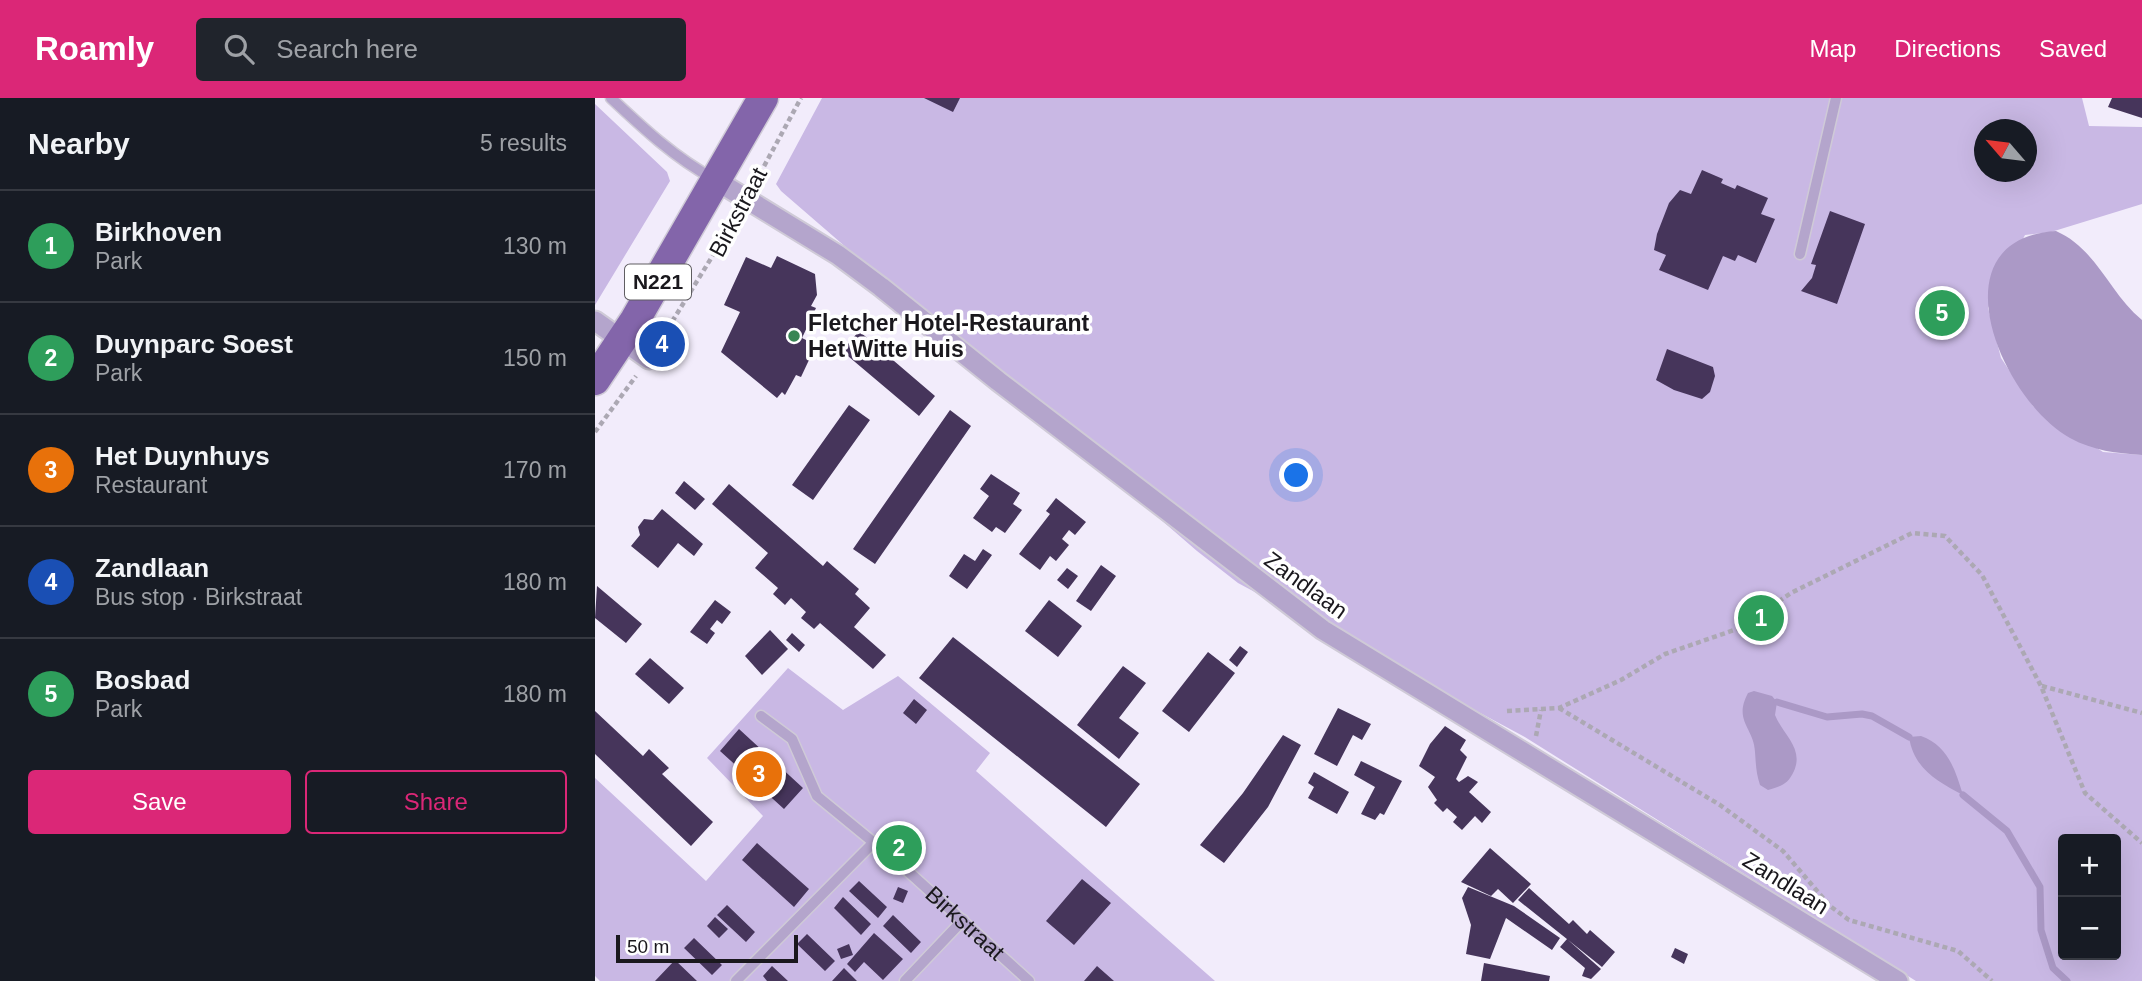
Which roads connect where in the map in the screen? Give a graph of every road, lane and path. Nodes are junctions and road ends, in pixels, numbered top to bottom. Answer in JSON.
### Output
{"nodes":[{"id":1,"x":611,"y":98,"type":"edge"},
{"id":2,"x":763,"y":98,"type":"edge"},
{"id":3,"x":801,"y":98,"type":"edge"},
{"id":4,"x":1836,"y":98,"type":"edge"},
{"id":5,"x":717,"y":181,"type":"junction"},
{"id":6,"x":747,"y":198,"type":"junction"},
{"id":7,"x":1800,"y":254,"type":"dead end"},
{"id":8,"x":595,"y":321,"type":"edge"},
{"id":9,"x":622,"y":341,"type":"junction"},
{"id":10,"x":649,"y":359,"type":"junction"},
{"id":11,"x":595,"y":380,"type":"edge"},
{"id":12,"x":595,"y":432,"type":"edge"},
{"id":13,"x":2041,"y":686,"type":"junction"},
{"id":14,"x":1559,"y":708,"type":"junction"},
{"id":15,"x":1507,"y":710,"type":"dead end"},
{"id":16,"x":2142,"y":713,"type":"edge"},
{"id":17,"x":761,"y":716,"type":"dead end"},
{"id":18,"x":873,"y":843,"type":"junction"},
{"id":19,"x":2142,"y":843,"type":"edge"},
{"id":20,"x":963,"y":920,"type":"junction"},
{"id":21,"x":736,"y":981,"type":"edge"},
{"id":22,"x":905,"y":981,"type":"edge"},
{"id":23,"x":1030,"y":981,"type":"edge"},
{"id":24,"x":1898,"y":981,"type":"edge"},
{"id":25,"x":1992,"y":981,"type":"edge"}],
"edges":[{"from":1,"to":5,"type":"lane"},
{"from":2,"to":5,"type":"main road","name":"Birkstraat","number":"N221"},
{"from":3,"to":6,"type":"path","name":"Birkstraat"},
{"from":4,"to":7,"type":"lane"},
{"from":5,"to":6,"type":"street","name":"Zandlaan"},
{"from":5,"to":9,"type":"main road","name":"Birkstraat","number":"N221"},
{"from":6,"to":10,"type":"path","name":"Birkstraat"},
{"from":6,"to":24,"type":"street","name":"Zandlaan"},
{"from":8,"to":9,"type":"street"},
{"from":9,"to":10,"type":"street"},
{"from":9,"to":11,"type":"main road","name":"Birkstraat","number":"N221"},
{"from":10,"to":12,"type":"path","name":"Birkstraat"},
{"from":13,"to":14,"type":"path"},
{"from":13,"to":16,"type":"path"},
{"from":13,"to":19,"type":"path"},
{"from":14,"to":15,"type":"path"},
{"from":14,"to":25,"type":"path"},
{"from":17,"to":18,"type":"lane","name":"Birkstraat"},
{"from":18,"to":20,"type":"lane","name":"Birkstraat"},
{"from":18,"to":21,"type":"lane"},
{"from":20,"to":22,"type":"lane"},
{"from":20,"to":23,"type":"lane","name":"Birkstraat"}]}
